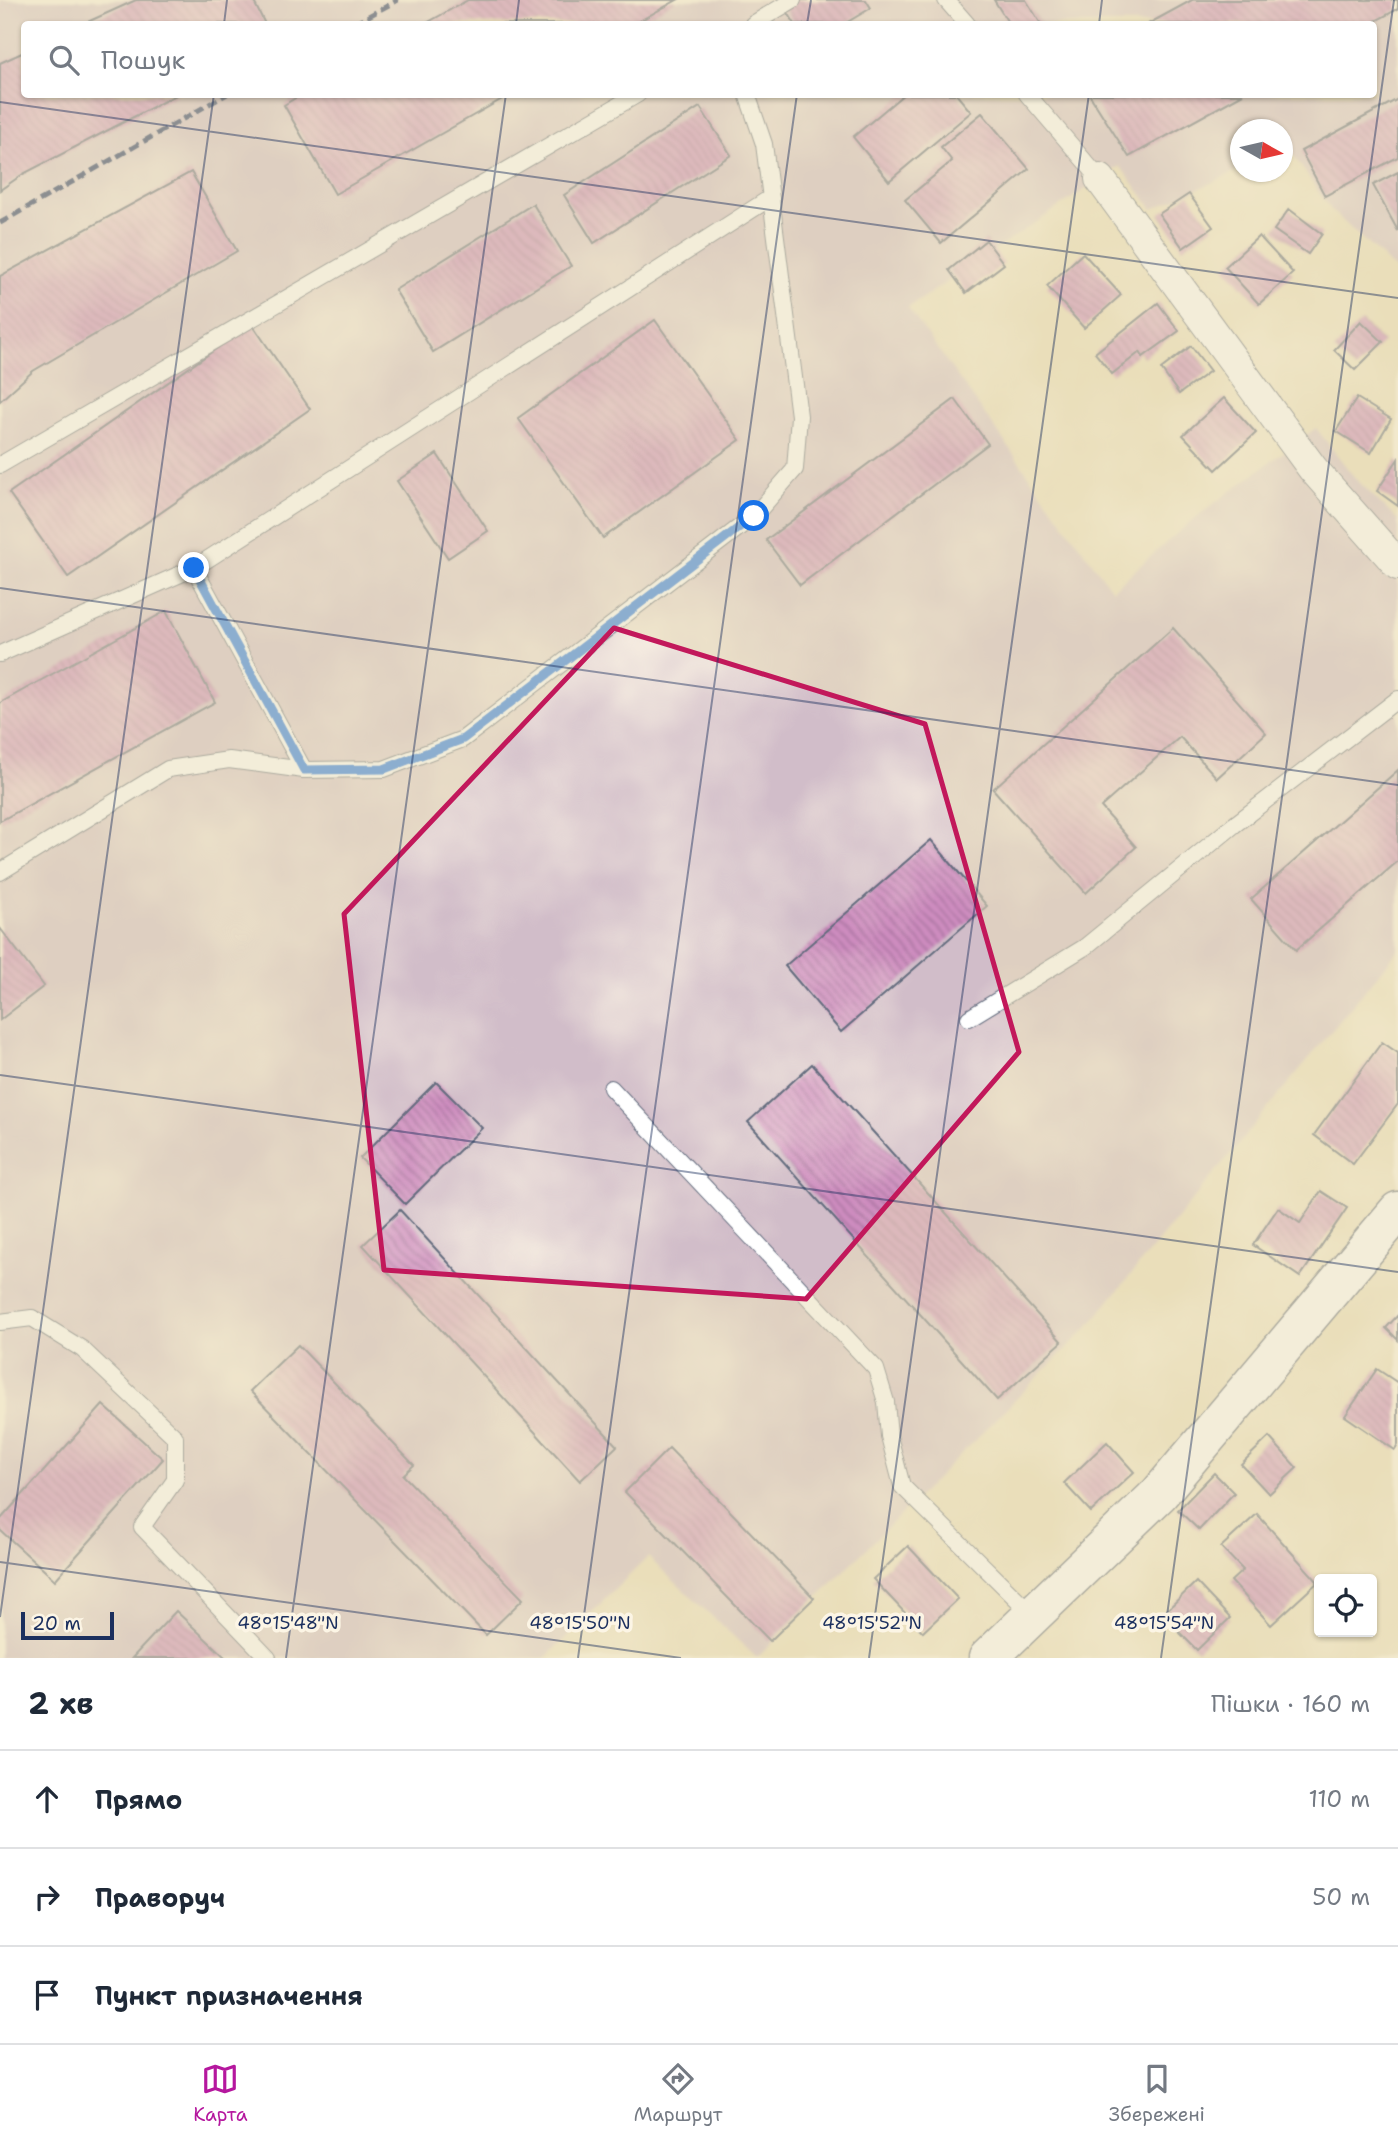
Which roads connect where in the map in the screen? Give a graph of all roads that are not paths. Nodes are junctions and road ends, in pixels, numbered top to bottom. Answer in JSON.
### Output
{"nodes":[{"id":1,"x":793,"y":0,"type":"edge"},
{"id":2,"x":946,"y":0,"type":"edge"},
{"id":3,"x":758,"y":21,"type":"edge"},
{"id":4,"x":964,"y":21,"type":"edge"},
{"id":5,"x":631,"y":98,"type":"edge"},
{"id":6,"x":748,"y":98,"type":"edge"},
{"id":7,"x":1030,"y":98,"type":"edge"},
{"id":8,"x":1100,"y":179,"type":"joint"},
{"id":9,"x":770,"y":198,"type":"junction"},
{"id":10,"x":0,"y":465,"type":"edge"},
{"id":11,"x":1398,"y":565,"type":"edge"},
{"id":12,"x":194,"y":568,"type":"junction"},
{"id":13,"x":0,"y":654,"type":"edge"},
{"id":14,"x":1398,"y":699,"type":"edge"},
{"id":15,"x":304,"y":770,"type":"junction"},
{"id":16,"x":0,"y":872,"type":"edge"},
{"id":17,"x":969,"y":1018,"type":"dead end"},
{"id":18,"x":611,"y":1088,"type":"dead end"},
{"id":19,"x":1398,"y":1211,"type":"edge"},
{"id":20,"x":0,"y":1322,"type":"edge"},
{"id":21,"x":1033,"y":1615,"type":"junction"},
{"id":22,"x":268,"y":1658,"type":"edge"},
{"id":23,"x":988,"y":1658,"type":"edge"}],
"edges":[{"from":1,"to":3,"type":"lane"},
{"from":2,"to":4,"type":"lane"},
{"from":5,"to":10,"type":"lane"},
{"from":6,"to":9,"type":"lane"},
{"from":7,"to":8,"type":"lane"},
{"from":8,"to":11,"type":"street"},
{"from":9,"to":12,"type":"lane"},
{"from":9,"to":15,"type":"lane"},
{"from":12,"to":13,"type":"lane"},
{"from":12,"to":15,"type":"lane"},
{"from":14,"to":17,"type":"lane"},
{"from":15,"to":16,"type":"lane"},
{"from":18,"to":21,"type":"lane"},
{"from":19,"to":21,"type":"street"},
{"from":20,"to":22,"type":"lane"},
{"from":21,"to":23,"type":"street"}]}
